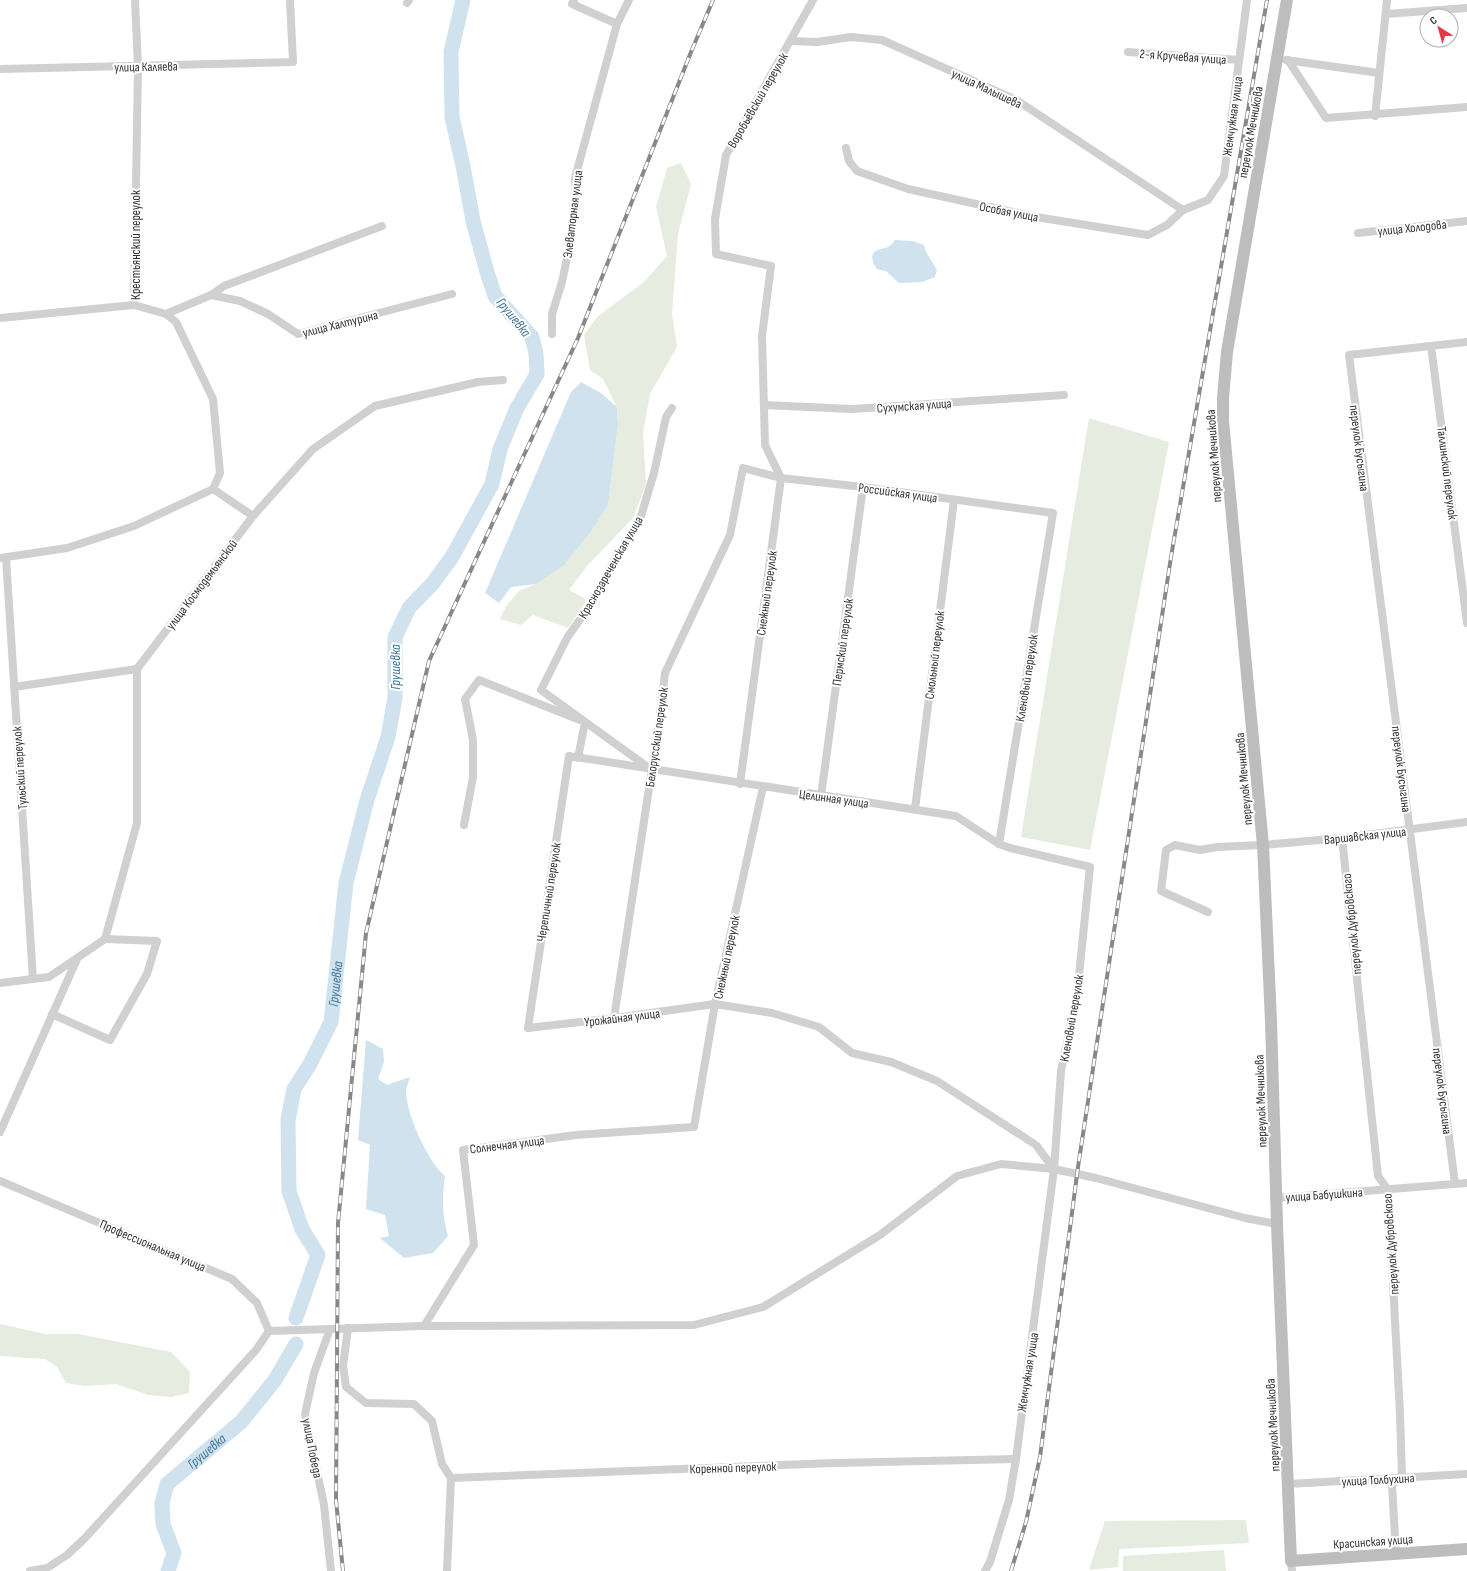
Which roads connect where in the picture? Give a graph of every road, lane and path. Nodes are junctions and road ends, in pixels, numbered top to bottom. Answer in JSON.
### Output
{"nodes":[{"id":1,"x":135,"y":0,"type":"edge"},
{"id":2,"x":290,"y":0,"type":"edge"},
{"id":3,"x":574,"y":0,"type":"edge"},
{"id":4,"x":629,"y":0,"type":"edge"},
{"id":5,"x":813,"y":0,"type":"edge"},
{"id":6,"x":1247,"y":0,"type":"edge"},
{"id":7,"x":1287,"y":0,"type":"edge"},
{"id":8,"x":1387,"y":0,"type":"edge"},
{"id":9,"x":1467,"y":8,"type":"edge"},
{"id":10,"x":1386,"y":14,"type":"junction"},
{"id":11,"x":617,"y":24,"type":"junction"},
{"id":12,"x":791,"y":41,"type":"junction"},
{"id":13,"x":1128,"y":52,"type":"dead end"},
{"id":14,"x":1282,"y":59,"type":"junction"},
{"id":15,"x":1239,"y":60,"type":"junction"},
{"id":16,"x":138,"y":66,"type":"junction"},
{"id":17,"x":0,"y":69,"type":"edge"},
{"id":18,"x":1379,"y":73,"type":"junction"},
{"id":19,"x":1467,"y":108,"type":"edge"},
{"id":20,"x":1375,"y":116,"type":"junction"},
{"id":21,"x":846,"y":148,"type":"dead end"},
{"id":22,"x":1183,"y":210,"type":"junction"},
{"id":23,"x":1467,"y":221,"type":"edge"},
{"id":24,"x":382,"y":226,"type":"dead end"},
{"id":25,"x":1358,"y":233,"type":"dead end"},
{"id":26,"x":452,"y":294,"type":"dead end"},
{"id":27,"x":212,"y":295,"type":"junction"},
{"id":28,"x":134,"y":305,"type":"junction"},
{"id":29,"x":166,"y":314,"type":"junction"},
{"id":30,"x":0,"y":318,"type":"edge"},
{"id":31,"x":552,"y":334,"type":"dead end"},
{"id":32,"x":1467,"y":342,"type":"edge"},
{"id":33,"x":1431,"y":346,"type":"junction"},
{"id":34,"x":503,"y":380,"type":"dead end"},
{"id":35,"x":1064,"y":395,"type":"dead end"},
{"id":36,"x":764,"y":405,"type":"junction"},
{"id":37,"x":672,"y":408,"type":"dead end"},
{"id":38,"x":743,"y":468,"type":"joint"},
{"id":39,"x":781,"y":478,"type":"junction"},
{"id":40,"x":863,"y":487,"type":"junction"},
{"id":41,"x":213,"y":489,"type":"junction"},
{"id":42,"x":954,"y":500,"type":"junction"},
{"id":43,"x":1053,"y":513,"type":"joint"},
{"id":44,"x":253,"y":516,"type":"junction"},
{"id":45,"x":3,"y":558,"type":"edge"},
{"id":46,"x":1467,"y":623,"type":"edge"},
{"id":47,"x":137,"y":669,"type":"junction"},
{"id":48,"x":14,"y":687,"type":"junction"},
{"id":49,"x":585,"y":722,"type":"junction"},
{"id":50,"x":573,"y":757,"type":"junction"},
{"id":51,"x":651,"y":770,"type":"junction"},
{"id":52,"x":740,"y":784,"type":"junction"},
{"id":53,"x":763,"y":787,"type":"junction"},
{"id":54,"x":821,"y":796,"type":"junction"},
{"id":55,"x":915,"y":809,"type":"junction"},
{"id":56,"x":1467,"y":822,"type":"edge"},
{"id":57,"x":464,"y":825,"type":"dead end"},
{"id":58,"x":1409,"y":830,"type":"junction"},
{"id":59,"x":1342,"y":838,"type":"junction"},
{"id":60,"x":999,"y":844,"type":"junction"},
{"id":61,"x":1263,"y":845,"type":"junction"},
{"id":62,"x":1090,"y":866,"type":"joint"},
{"id":63,"x":1208,"y":912,"type":"dead end"},
{"id":64,"x":105,"y":939,"type":"junction"},
{"id":65,"x":77,"y":958,"type":"junction"},
{"id":66,"x":33,"y":979,"type":"junction"},
{"id":67,"x":0,"y":983,"type":"edge"},
{"id":68,"x":715,"y":1004,"type":"junction"},
{"id":69,"x":52,"y":1014,"type":"junction"},
{"id":70,"x":614,"y":1018,"type":"junction"},
{"id":71,"x":528,"y":1028,"type":"joint"},
{"id":72,"x":694,"y":1127,"type":"joint"},
{"id":73,"x":0,"y":1132,"type":"edge"},
{"id":74,"x":1054,"y":1170,"type":"junction"},
{"id":75,"x":0,"y":1181,"type":"edge"},
{"id":76,"x":1467,"y":1183,"type":"edge"},
{"id":77,"x":1455,"y":1184,"type":"junction"},
{"id":78,"x":1388,"y":1190,"type":"junction"},
{"id":79,"x":1277,"y":1198,"type":"junction"},
{"id":80,"x":1277,"y":1224,"type":"junction"},
{"id":81,"x":424,"y":1326,"type":"junction"},
{"id":82,"x":348,"y":1328,"type":"junction"},
{"id":83,"x":330,"y":1329,"type":"junction"},
{"id":84,"x":269,"y":1331,"type":"junction"},
{"id":85,"x":1016,"y":1459,"type":"junction"},
{"id":86,"x":1467,"y":1474,"type":"edge"},
{"id":87,"x":1402,"y":1477,"type":"junction"},
{"id":88,"x":451,"y":1478,"type":"junction"},
{"id":89,"x":1288,"y":1484,"type":"junction"},
{"id":90,"x":1467,"y":1548,"type":"edge"},
{"id":91,"x":1396,"y":1553,"type":"junction"},
{"id":92,"x":1292,"y":1566,"type":"edge"},
{"id":93,"x":30,"y":1571,"type":"edge"},
{"id":94,"x":331,"y":1571,"type":"edge"},
{"id":95,"x":447,"y":1571,"type":"edge"},
{"id":96,"x":985,"y":1571,"type":"edge"}],
"edges":[{"from":1,"to":16,"type":"street","name":"Крестьянский переулок"},
{"from":2,"to":16,"type":"street","name":"улица Каляева"},
{"from":3,"to":11,"type":"street"},
{"from":4,"to":11,"type":"street","name":"Элеваторная улица"},
{"from":5,"to":12,"type":"street","name":"Воробьёвский переулок"},
{"from":6,"to":15,"type":"street","name":"Жемчужная улица"},
{"from":7,"to":14,"type":"street","name":"переулок Мечникова"},
{"from":8,"to":10,"type":"street"},
{"from":9,"to":10,"type":"street"},
{"from":10,"to":18,"type":"street"},
{"from":11,"to":31,"type":"street","name":"Элеваторная улица"},
{"from":12,"to":22,"type":"street","name":"улица Малышева"},
{"from":12,"to":36,"type":"street","name":"Воробьёвский переулок"},
{"from":13,"to":15,"type":"street","name":"2-я Кручевая улица"},
{"from":14,"to":18,"type":"street"},
{"from":14,"to":20,"type":"street"},
{"from":14,"to":61,"type":"street","name":"переулок Мечникова"},
{"from":15,"to":22,"type":"street","name":"Жемчужная улица"},
{"from":16,"to":17,"type":"street","name":"улица Каляева"},
{"from":16,"to":28,"type":"street","name":"Крестьянский переулок"},
{"from":18,"to":20,"type":"street"},
{"from":19,"to":20,"type":"street"},
{"from":21,"to":22,"type":"street","name":"Особая улица"},
{"from":23,"to":25,"type":"street","name":"улица Холодова"},
{"from":24,"to":27,"type":"street"},
{"from":26,"to":27,"type":"street","name":"улица Халтурина"},
{"from":27,"to":29,"type":"street"},
{"from":28,"to":29,"type":"street","name":"Крестьянский переулок"},
{"from":28,"to":30,"type":"street"},
{"from":29,"to":41,"type":"street"},
{"from":32,"to":33,"type":"street"},
{"from":33,"to":46,"type":"street","name":"Таллинский переулок"},
{"from":33,"to":58,"type":"street","name":"переулок Бусыгина"},
{"from":34,"to":44,"type":"street","name":"улица Космодемьянской"},
{"from":35,"to":36,"type":"street","name":"Сухумская улица"},
{"from":36,"to":39,"type":"street"},
{"from":37,"to":49,"type":"street","name":"Краснозареченская улица"},
{"from":38,"to":39,"type":"street","name":"Российская улица"},
{"from":38,"to":51,"type":"street","name":"Белорусский переулок"},
{"from":39,"to":40,"type":"street","name":"Российская улица"},
{"from":39,"to":52,"type":"street","name":"Снежный переулок"},
{"from":40,"to":42,"type":"street","name":"Российская улица"},
{"from":40,"to":54,"type":"street","name":"Пермский переулок"},
{"from":41,"to":44,"type":"street"},
{"from":41,"to":45,"type":"street"},
{"from":42,"to":43,"type":"street","name":"Российская улица"},
{"from":42,"to":55,"type":"street","name":"Смольный переулок"},
{"from":43,"to":60,"type":"street","name":"Кленовый переулок"},
{"from":44,"to":47,"type":"street","name":"улица Космодемьянской"},
{"from":45,"to":48,"type":"street","name":"Тульский переулок"},
{"from":47,"to":48,"type":"street"},
{"from":47,"to":64,"type":"street"},
{"from":48,"to":66,"type":"street","name":"Тульский переулок"},
{"from":49,"to":50,"type":"street"},
{"from":49,"to":51,"type":"street","name":"Краснозареченская улица"},
{"from":49,"to":57,"type":"street","name":"Краснозареченская улица"},
{"from":50,"to":51,"type":"street","name":"Целинная улица"},
{"from":50,"to":71,"type":"street","name":"Черепичный переулок"},
{"from":51,"to":52,"type":"street","name":"Целинная улица"},
{"from":51,"to":70,"type":"street","name":"Белорусский переулок"},
{"from":52,"to":53,"type":"street","name":"Целинная улица"},
{"from":53,"to":54,"type":"street","name":"Целинная улица"},
{"from":53,"to":68,"type":"street","name":"Снежный переулок"},
{"from":54,"to":55,"type":"street","name":"Целинная улица"},
{"from":55,"to":60,"type":"street","name":"Целинная улица"},
{"from":56,"to":58,"type":"street","name":"Варшавская улица"},
{"from":58,"to":59,"type":"street","name":"Варшавская улица"},
{"from":58,"to":77,"type":"street","name":"переулок Бусыгина"},
{"from":59,"to":61,"type":"street","name":"Варшавская улица"},
{"from":59,"to":78,"type":"street","name":"переулок Дубровского"},
{"from":60,"to":62,"type":"street","name":"Целинная улица"},
{"from":61,"to":63,"type":"street","name":"Варшавская улица"},
{"from":61,"to":79,"type":"street","name":"переулок Мечникова"},
{"from":62,"to":74,"type":"street","name":"Кленовый переулок"},
{"from":64,"to":65,"type":"street"},
{"from":64,"to":69,"type":"street"},
{"from":65,"to":66,"type":"street"},
{"from":65,"to":69,"type":"street"},
{"from":66,"to":67,"type":"street"},
{"from":68,"to":70,"type":"street","name":"Урожайная улица"},
{"from":68,"to":72,"type":"street","name":"Снежный переулок"},
{"from":68,"to":74,"type":"street","name":"Урожайная улица"},
{"from":69,"to":73,"type":"street"},
{"from":70,"to":71,"type":"street","name":"Урожайная улица"},
{"from":72,"to":81,"type":"street","name":"Солнечная улица"},
{"from":74,"to":80,"type":"street"},
{"from":74,"to":81,"type":"street"},
{"from":74,"to":85,"type":"street","name":"Жемчужная улица"},
{"from":75,"to":84,"type":"street","name":"Профессиональная улица"},
{"from":76,"to":77,"type":"street","name":"улица Бабушкина"},
{"from":77,"to":78,"type":"street","name":"улица Бабушкина"},
{"from":78,"to":79,"type":"street","name":"улица Бабушкина"},
{"from":78,"to":87,"type":"street","name":"переулок Дубровского"},
{"from":79,"to":80,"type":"street","name":"переулок Мечникова"},
{"from":80,"to":89,"type":"street","name":"переулок Мечникова"},
{"from":81,"to":82,"type":"street"},
{"from":82,"to":83,"type":"street"},
{"from":82,"to":88,"type":"street"},
{"from":83,"to":84,"type":"street"},
{"from":83,"to":94,"type":"street","name":"улица Победа"},
{"from":84,"to":93,"type":"street"},
{"from":85,"to":88,"type":"street","name":"Коренной переулок"},
{"from":85,"to":96,"type":"street","name":"Жемчужная улица"},
{"from":86,"to":87,"type":"street","name":"улица Толбухина"},
{"from":87,"to":89,"type":"street","name":"улица Толбухина"},
{"from":87,"to":91,"type":"street"},
{"from":88,"to":95,"type":"street"},
{"from":89,"to":92,"type":"street","name":"переулок Мечникова"},
{"from":90,"to":91,"type":"street","name":"Красинская улица"},
{"from":91,"to":92,"type":"street","name":"Красинская улица"}]}
